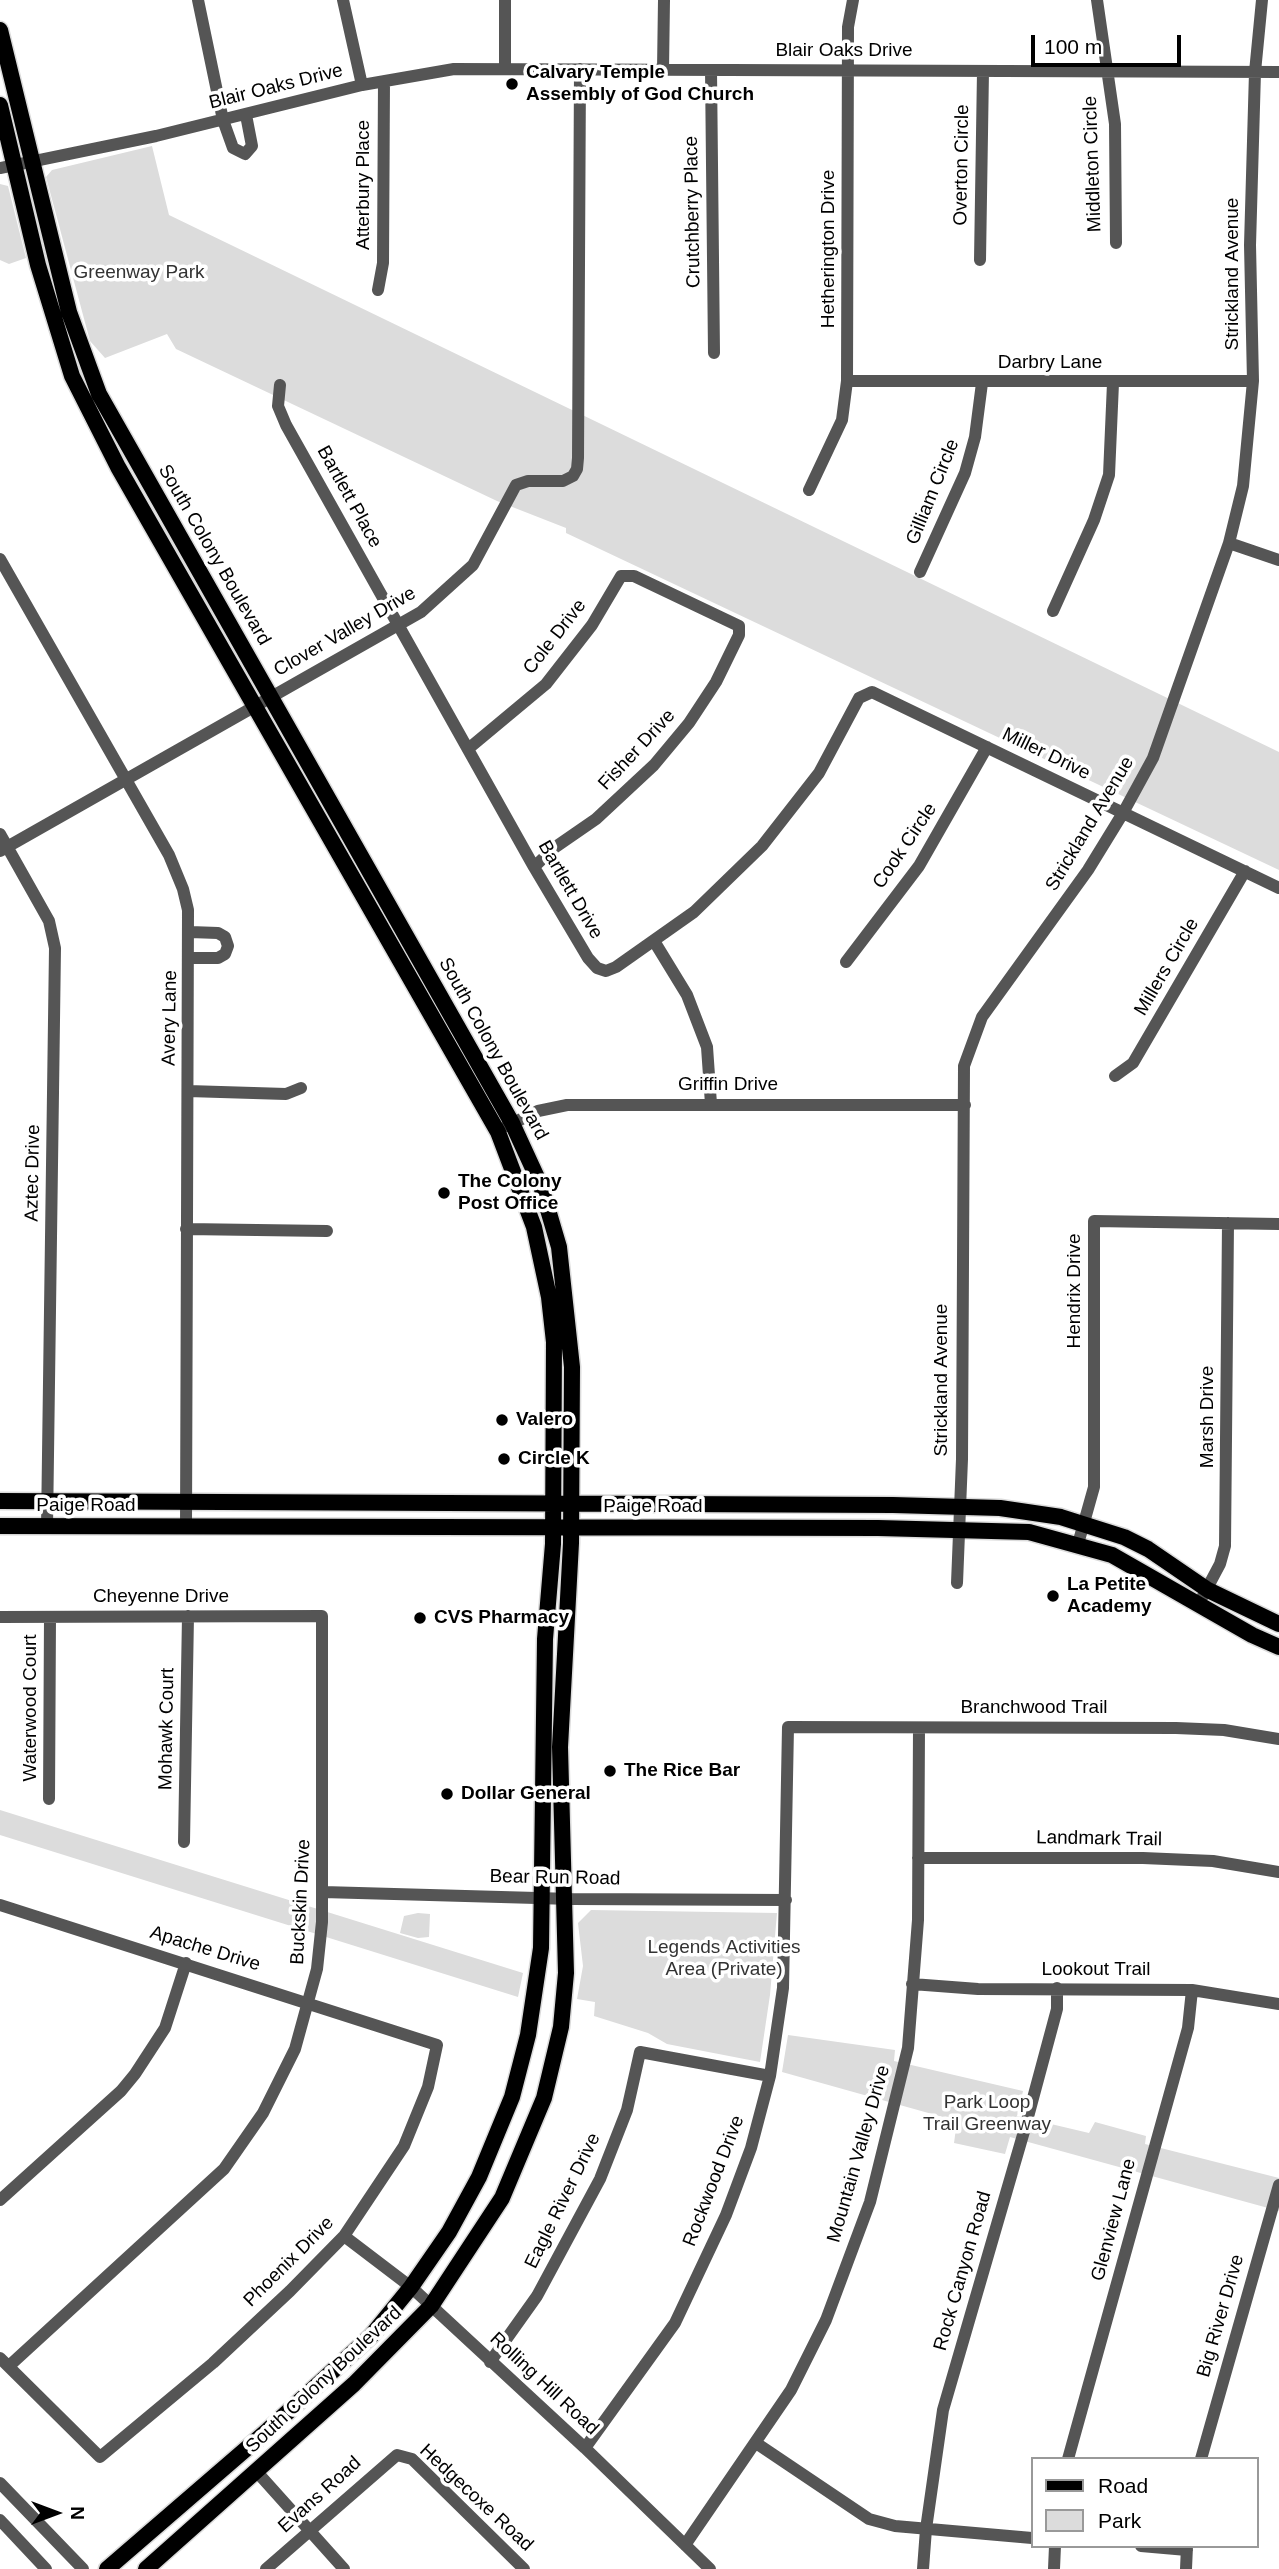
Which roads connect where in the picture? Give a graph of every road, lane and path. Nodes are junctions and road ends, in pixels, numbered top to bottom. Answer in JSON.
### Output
{"nodes":[{"id":1,"x":198,"y":0,"type":"edge"},
{"id":2,"x":343,"y":0,"type":"edge"},
{"id":3,"x":505,"y":0,"type":"edge"},
{"id":4,"x":664,"y":0,"type":"edge"},
{"id":5,"x":853,"y":0,"type":"edge"},
{"id":6,"x":1097,"y":0,"type":"edge"},
{"id":7,"x":1262,"y":0,"type":"edge"},
{"id":8,"x":0,"y":30,"type":"edge"},
{"id":9,"x":505,"y":69,"type":"junction"},
{"id":10,"x":580,"y":69,"type":"junction"},
{"id":11,"x":663,"y":70,"type":"junction"},
{"id":12,"x":711,"y":70,"type":"junction"},
{"id":13,"x":849,"y":71,"type":"junction"},
{"id":14,"x":983,"y":71,"type":"junction"},
{"id":15,"x":1107,"y":72,"type":"junction"},
{"id":16,"x":1255,"y":72,"type":"junction"},
{"id":17,"x":1279,"y":72,"type":"edge"},
{"id":18,"x":384,"y":81,"type":"junction"},
{"id":19,"x":362,"y":85,"type":"junction"},
{"id":20,"x":0,"y":105,"type":"edge"},
{"id":21,"x":246,"y":115,"type":"junction"},
{"id":22,"x":223,"y":120,"type":"junction"},
{"id":23,"x":32,"y":161,"type":"junction"},
{"id":24,"x":7,"y":167,"type":"edge"},
{"id":25,"x":1116,"y":243,"type":"dead end"},
{"id":26,"x":980,"y":260,"type":"dead end"},
{"id":27,"x":378,"y":290,"type":"dead end"},
{"id":28,"x":713,"y":354,"type":"dead end"},
{"id":29,"x":847,"y":381,"type":"junction"},
{"id":30,"x":1253,"y":381,"type":"junction"},
{"id":31,"x":982,"y":383,"type":"junction"},
{"id":32,"x":1113,"y":383,"type":"junction"},
{"id":33,"x":280,"y":385,"type":"dead end"},
{"id":34,"x":809,"y":490,"type":"dead end"},
{"id":35,"x":1229,"y":543,"type":"junction"},
{"id":36,"x":0,"y":559,"type":"edge"},
{"id":37,"x":1279,"y":560,"type":"edge"},
{"id":38,"x":920,"y":572,"type":"dead end"},
{"id":39,"x":634,"y":576,"type":"joint"},
{"id":40,"x":1053,"y":611,"type":"dead end"},
{"id":41,"x":398,"y":625,"type":"junction"},
{"id":42,"x":872,"y":692,"type":"joint"},
{"id":43,"x":272,"y":696,"type":"junction"},
{"id":44,"x":257,"y":705,"type":"junction"},
{"id":45,"x":987,"y":747,"type":"junction"},
{"id":46,"x":468,"y":750,"type":"junction"},
{"id":47,"x":124,"y":779,"type":"junction"},
{"id":48,"x":1123,"y":813,"type":"junction"},
{"id":49,"x":0,"y":834,"type":"edge"},
{"id":50,"x":4,"y":849,"type":"edge"},
{"id":51,"x":534,"y":867,"type":"junction"},
{"id":52,"x":1245,"y":872,"type":"junction"},
{"id":53,"x":1279,"y":888,"type":"edge"},
{"id":54,"x":190,"y":932,"type":"junction"},
{"id":55,"x":654,"y":941,"type":"junction"},
{"id":56,"x":413,"y":947,"type":"junction"},
{"id":57,"x":398,"y":956,"type":"junction"},
{"id":58,"x":190,"y":958,"type":"junction"},
{"id":59,"x":846,"y":962,"type":"dead end"},
{"id":60,"x":1115,"y":1076,"type":"dead end"},
{"id":61,"x":302,"y":1088,"type":"dead end"},
{"id":62,"x":188,"y":1091,"type":"junction"},
{"id":63,"x":711,"y":1104,"type":"junction"},
{"id":64,"x":965,"y":1105,"type":"junction"},
{"id":65,"x":512,"y":1123,"type":"junction"},
{"id":66,"x":498,"y":1132,"type":"junction"},
{"id":67,"x":548,"y":1209,"type":"junction"},
{"id":68,"x":1228,"y":1223,"type":"junction"},
{"id":69,"x":1279,"y":1224,"type":"edge"},
{"id":70,"x":534,"y":1227,"type":"junction"},
{"id":71,"x":186,"y":1229,"type":"junction"},
{"id":72,"x":327,"y":1231,"type":"dead end"},
{"id":73,"x":566,"y":1295,"type":"junction"},
{"id":74,"x":549,"y":1297,"type":"junction"},
{"id":75,"x":0,"y":1501,"type":"edge"},
{"id":76,"x":47,"y":1501,"type":"junction"},
{"id":77,"x":186,"y":1503,"type":"junction"},
{"id":78,"x":405,"y":1504,"type":"junction"},
{"id":79,"x":554,"y":1505,"type":"junction"},
{"id":80,"x":572,"y":1506,"type":"junction"},
{"id":81,"x":760,"y":1506,"type":"junction"},
{"id":82,"x":960,"y":1506,"type":"junction"},
{"id":83,"x":1084,"y":1523,"type":"junction"},
{"id":84,"x":0,"y":1526,"type":"edge"},
{"id":85,"x":47,"y":1527,"type":"junction"},
{"id":86,"x":186,"y":1527,"type":"junction"},
{"id":87,"x":409,"y":1527,"type":"junction"},
{"id":88,"x":553,"y":1528,"type":"junction"},
{"id":89,"x":572,"y":1528,"type":"junction"},
{"id":90,"x":759,"y":1528,"type":"junction"},
{"id":91,"x":960,"y":1528,"type":"junction"},
{"id":92,"x":1078,"y":1544,"type":"junction"},
{"id":93,"x":957,"y":1583,"type":"dead end"},
{"id":94,"x":1208,"y":1590,"type":"junction"},
{"id":95,"x":1196,"y":1604,"type":"junction"},
{"id":96,"x":188,"y":1616,"type":"junction"},
{"id":97,"x":323,"y":1616,"type":"joint"},
{"id":98,"x":0,"y":1617,"type":"edge"},
{"id":99,"x":50,"y":1617,"type":"junction"},
{"id":100,"x":1279,"y":1624,"type":"edge"},
{"id":101,"x":564,"y":1647,"type":"junction"},
{"id":102,"x":1279,"y":1647,"type":"edge"},
{"id":103,"x":545,"y":1660,"type":"junction"},
{"id":104,"x":788,"y":1727,"type":"joint"},
{"id":105,"x":919,"y":1728,"type":"junction"},
{"id":106,"x":1279,"y":1739,"type":"edge"},
{"id":107,"x":542,"y":1747,"type":"junction"},
{"id":108,"x":559,"y":1747,"type":"junction"},
{"id":109,"x":50,"y":1799,"type":"dead end"},
{"id":110,"x":184,"y":1842,"type":"dead end"},
{"id":111,"x":918,"y":1858,"type":"junction"},
{"id":112,"x":1279,"y":1872,"type":"edge"},
{"id":113,"x":323,"y":1892,"type":"junction"},
{"id":114,"x":542,"y":1897,"type":"junction"},
{"id":115,"x":565,"y":1898,"type":"junction"},
{"id":116,"x":786,"y":1900,"type":"junction"},
{"id":117,"x":0,"y":1905,"type":"edge"},
{"id":118,"x":186,"y":1964,"type":"junction"},
{"id":119,"x":912,"y":1984,"type":"junction"},
{"id":120,"x":1057,"y":1988,"type":"junction"},
{"id":121,"x":1192,"y":1990,"type":"junction"},
{"id":122,"x":310,"y":2002,"type":"junction"},
{"id":123,"x":1279,"y":2004,"type":"edge"},
{"id":124,"x":437,"y":2045,"type":"joint"},
{"id":125,"x":770,"y":2076,"type":"junction"},
{"id":126,"x":1279,"y":2185,"type":"edge"},
{"id":127,"x":0,"y":2200,"type":"edge"},
{"id":128,"x":1274,"y":2222,"type":"edge"},
{"id":129,"x":344,"y":2236,"type":"junction"},
{"id":130,"x":411,"y":2287,"type":"junction"},
{"id":131,"x":431,"y":2306,"type":"junction"},
{"id":132,"x":5,"y":2362,"type":"edge"},
{"id":133,"x":491,"y":2362,"type":"junction"},
{"id":134,"x":756,"y":2443,"type":"junction"},
{"id":135,"x":585,"y":2448,"type":"junction"},
{"id":136,"x":402,"y":2455,"type":"joint"},
{"id":137,"x":1069,"y":2457,"type":"edge"},
{"id":138,"x":1203,"y":2457,"type":"edge"},
{"id":139,"x":257,"y":2472,"type":"junction"},
{"id":140,"x":0,"y":2483,"type":"edge"},
{"id":141,"x":0,"y":2520,"type":"edge"},
{"id":142,"x":926,"y":2529,"type":"junction"},
{"id":143,"x":308,"y":2532,"type":"junction"},
{"id":144,"x":1030,"y":2538,"type":"edge"},
{"id":145,"x":685,"y":2545,"type":"junction"},
{"id":146,"x":1055,"y":2548,"type":"edge"},
{"id":147,"x":1187,"y":2548,"type":"edge"},
{"id":148,"x":46,"y":2569,"type":"edge"},
{"id":149,"x":83,"y":2569,"type":"edge"},
{"id":150,"x":107,"y":2569,"type":"edge"},
{"id":151,"x":145,"y":2569,"type":"edge"},
{"id":152,"x":267,"y":2569,"type":"edge"},
{"id":153,"x":344,"y":2569,"type":"edge"},
{"id":154,"x":524,"y":2569,"type":"edge"},
{"id":155,"x":710,"y":2569,"type":"edge"},
{"id":156,"x":923,"y":2569,"type":"edge"},
{"id":157,"x":1054,"y":2569,"type":"edge"},
{"id":158,"x":1186,"y":2569,"type":"edge"}],
"edges":[{"from":1,"to":22,"type":"street"},
{"from":2,"to":19,"type":"street"},
{"from":3,"to":9,"type":"street"},
{"from":4,"to":11,"type":"street"},
{"from":5,"to":13,"type":"street","name":"Hetherington Drive"},
{"from":6,"to":15,"type":"street","name":"Middleton Circle"},
{"from":7,"to":16,"type":"street","name":"Strickland Avenue"},
{"from":8,"to":23,"type":"main road","name":"South Colony Boulevard"},
{"from":9,"to":10,"type":"street","name":"Blair Oaks Drive"},
{"from":9,"to":18,"type":"street","name":"Blair Oaks Drive"},
{"from":10,"to":11,"type":"street","name":"Blair Oaks Drive"},
{"from":10,"to":41,"type":"street","name":"Clover Valley Drive"},
{"from":11,"to":12,"type":"street","name":"Blair Oaks Drive"},
{"from":12,"to":13,"type":"street","name":"Blair Oaks Drive"},
{"from":12,"to":28,"type":"street","name":"Crutchberry Place"},
{"from":13,"to":14,"type":"street","name":"Blair Oaks Drive"},
{"from":13,"to":29,"type":"street","name":"Hetherington Drive"},
{"from":14,"to":15,"type":"street","name":"Blair Oaks Drive"},
{"from":14,"to":26,"type":"street","name":"Overton Circle"},
{"from":15,"to":16,"type":"street","name":"Blair Oaks Drive"},
{"from":15,"to":25,"type":"street","name":"Middleton Circle"},
{"from":16,"to":17,"type":"street","name":"Blair Oaks Drive"},
{"from":16,"to":30,"type":"street","name":"Strickland Avenue"},
{"from":18,"to":19,"type":"street","name":"Blair Oaks Drive"},
{"from":18,"to":27,"type":"street","name":"Atterbury Place"},
{"from":19,"to":21,"type":"street","name":"Blair Oaks Drive"},
{"from":20,"to":24,"type":"main road","name":"South Colony Boulevard"},
{"from":21,"to":22,"type":"street","name":"Blair Oaks Drive"},
{"from":21,"to":22,"type":"street"},
{"from":22,"to":23,"type":"street","name":"Blair Oaks Drive"},
{"from":23,"to":24,"type":"street","name":"Blair Oaks Drive"},
{"from":23,"to":43,"type":"main road","name":"South Colony Boulevard"},
{"from":24,"to":44,"type":"main road","name":"South Colony Boulevard"},
{"from":29,"to":31,"type":"street","name":"Darbry Lane"},
{"from":29,"to":34,"type":"street","name":"Hetherington Drive"},
{"from":30,"to":32,"type":"street","name":"Darbry Lane"},
{"from":30,"to":35,"type":"street","name":"Strickland Avenue"},
{"from":31,"to":32,"type":"street","name":"Darbry Lane"},
{"from":31,"to":38,"type":"street","name":"Gilliam Circle"},
{"from":32,"to":40,"type":"street"},
{"from":33,"to":41,"type":"street","name":"Bartlett Place"},
{"from":35,"to":37,"type":"street"},
{"from":35,"to":48,"type":"street","name":"Strickland Avenue"},
{"from":36,"to":47,"type":"street","name":"Avery Lane"},
{"from":39,"to":46,"type":"street","name":"Cole Drive"},
{"from":39,"to":51,"type":"street","name":"Fisher Drive"},
{"from":41,"to":43,"type":"street","name":"Clover Valley Drive"},
{"from":41,"to":46,"type":"street","name":"Bartlett Drive"},
{"from":42,"to":45,"type":"street","name":"Miller Drive"},
{"from":42,"to":55,"type":"street","name":"Bartlett Drive"},
{"from":43,"to":44,"type":"street","name":"Clover Valley Drive"},
{"from":43,"to":56,"type":"main road","name":"South Colony Boulevard"},
{"from":44,"to":47,"type":"street","name":"Clover Valley Drive"},
{"from":44,"to":57,"type":"main road","name":"South Colony Boulevard"},
{"from":45,"to":48,"type":"street","name":"Miller Drive"},
{"from":45,"to":59,"type":"street","name":"Cook Circle"},
{"from":46,"to":51,"type":"street","name":"Bartlett Drive"},
{"from":47,"to":50,"type":"street","name":"Clover Valley Drive"},
{"from":47,"to":54,"type":"street","name":"Avery Lane"},
{"from":48,"to":52,"type":"street","name":"Miller Drive"},
{"from":48,"to":64,"type":"street","name":"Strickland Avenue"},
{"from":49,"to":50,"type":"street","name":"Aztec Drive"},
{"from":50,"to":76,"type":"street","name":"Aztec Drive"},
{"from":51,"to":55,"type":"street","name":"Bartlett Drive"},
{"from":52,"to":53,"type":"street","name":"Miller Drive"},
{"from":52,"to":60,"type":"street","name":"Millers Circle"},
{"from":54,"to":58,"type":"street","name":"Avery Lane"},
{"from":54,"to":58,"type":"street"},
{"from":55,"to":63,"type":"street"},
{"from":56,"to":57,"type":"main road"},
{"from":56,"to":65,"type":"main road","name":"South Colony Boulevard"},
{"from":57,"to":66,"type":"main road","name":"South Colony Boulevard"},
{"from":58,"to":62,"type":"street","name":"Avery Lane"},
{"from":61,"to":62,"type":"street"},
{"from":62,"to":71,"type":"street","name":"Avery Lane"},
{"from":63,"to":64,"type":"street","name":"Griffin Drive"},
{"from":63,"to":65,"type":"street","name":"Griffin Drive"},
{"from":64,"to":82,"type":"street","name":"Strickland Avenue"},
{"from":65,"to":66,"type":"street","name":"Griffin Drive"},
{"from":65,"to":67,"type":"main road","name":"South Colony Boulevard"},
{"from":66,"to":70,"type":"main road","name":"South Colony Boulevard"},
{"from":67,"to":70,"type":"main road"},
{"from":67,"to":73,"type":"main road","name":"South Colony Boulevard"},
{"from":68,"to":69,"type":"street","name":"Hendrix Drive"},
{"from":68,"to":83,"type":"street","name":"Hendrix Drive"},
{"from":68,"to":94,"type":"street","name":"Marsh Drive"},
{"from":70,"to":74,"type":"main road","name":"South Colony Boulevard"},
{"from":71,"to":72,"type":"street"},
{"from":71,"to":77,"type":"street","name":"Avery Lane"},
{"from":73,"to":74,"type":"main road"},
{"from":73,"to":80,"type":"main road","name":"South Colony Boulevard"},
{"from":74,"to":79,"type":"main road","name":"South Colony Boulevard"},
{"from":75,"to":76,"type":"main road","name":"Paige Road"},
{"from":76,"to":77,"type":"main road","name":"Paige Road"},
{"from":76,"to":85,"type":"street","name":"Aztec Drive"},
{"from":77,"to":78,"type":"main road","name":"Paige Road"},
{"from":77,"to":86,"type":"street","name":"Avery Lane"},
{"from":78,"to":79,"type":"main road","name":"Paige Road"},
{"from":78,"to":87,"type":"main road"},
{"from":79,"to":80,"type":"main road","name":"Paige Road"},
{"from":79,"to":88,"type":"main road","name":"South Colony Boulevard"},
{"from":80,"to":81,"type":"main road","name":"Paige Road"},
{"from":80,"to":89,"type":"main road","name":"South Colony Boulevard"},
{"from":81,"to":82,"type":"main road","name":"Paige Road"},
{"from":81,"to":90,"type":"main road"},
{"from":82,"to":83,"type":"main road","name":"Paige Road"},
{"from":82,"to":91,"type":"street","name":"Strickland Avenue"},
{"from":83,"to":92,"type":"street","name":"Hendrix Drive"},
{"from":83,"to":94,"type":"main road","name":"Paige Road"},
{"from":84,"to":85,"type":"main road","name":"Paige Road"},
{"from":85,"to":86,"type":"main road","name":"Paige Road"},
{"from":86,"to":87,"type":"main road","name":"Paige Road"},
{"from":87,"to":88,"type":"main road","name":"Paige Road"},
{"from":88,"to":89,"type":"main road","name":"Paige Road"},
{"from":88,"to":103,"type":"main road","name":"South Colony Boulevard"},
{"from":89,"to":90,"type":"main road","name":"Paige Road"},
{"from":89,"to":101,"type":"main road","name":"South Colony Boulevard"},
{"from":90,"to":91,"type":"main road","name":"Paige Road"},
{"from":91,"to":92,"type":"main road","name":"Paige Road"},
{"from":91,"to":93,"type":"street","name":"Strickland Avenue"},
{"from":92,"to":95,"type":"main road","name":"Paige Road"},
{"from":94,"to":95,"type":"street","name":"Marsh Drive"},
{"from":94,"to":100,"type":"main road","name":"Paige Road"},
{"from":95,"to":102,"type":"main road","name":"Paige Road"},
{"from":96,"to":97,"type":"street","name":"Cheyenne Drive"},
{"from":96,"to":99,"type":"street","name":"Cheyenne Drive"},
{"from":96,"to":110,"type":"street","name":"Mohawk Court"},
{"from":97,"to":113,"type":"street","name":"Buckskin Drive"},
{"from":98,"to":99,"type":"street","name":"Cheyenne Drive"},
{"from":99,"to":109,"type":"street","name":"Waterwood Court"},
{"from":101,"to":103,"type":"main road"},
{"from":101,"to":108,"type":"main road","name":"South Colony Boulevard"},
{"from":103,"to":107,"type":"main road","name":"South Colony Boulevard"},
{"from":104,"to":105,"type":"street","name":"Branchwood Trail"},
{"from":104,"to":116,"type":"street","name":"Rockwood Drive"},
{"from":105,"to":106,"type":"street","name":"Branchwood Trail"},
{"from":105,"to":111,"type":"street","name":"Mountain Valley Drive"},
{"from":107,"to":108,"type":"main road"},
{"from":107,"to":114,"type":"main road","name":"South Colony Boulevard"},
{"from":108,"to":115,"type":"main road","name":"South Colony Boulevard"},
{"from":111,"to":112,"type":"street","name":"Landmark Trail"},
{"from":111,"to":119,"type":"street","name":"Mountain Valley Drive"},
{"from":113,"to":114,"type":"street","name":"Bear Run Road"},
{"from":113,"to":122,"type":"street","name":"Buckskin Drive"},
{"from":114,"to":115,"type":"street","name":"Bear Run Road"},
{"from":114,"to":130,"type":"main road","name":"South Colony Boulevard"},
{"from":115,"to":116,"type":"street","name":"Bear Run Road"},
{"from":115,"to":131,"type":"main road","name":"South Colony Boulevard"},
{"from":116,"to":125,"type":"street","name":"Rockwood Drive"},
{"from":117,"to":118,"type":"street","name":"Apache Drive"},
{"from":118,"to":122,"type":"street","name":"Apache Drive"},
{"from":118,"to":127,"type":"street"},
{"from":119,"to":120,"type":"street","name":"Lookout Trail"},
{"from":119,"to":134,"type":"street","name":"Mountain Valley Drive"},
{"from":120,"to":121,"type":"street","name":"Lookout Trail"},
{"from":120,"to":142,"type":"street","name":"Rock Canyon Road"},
{"from":121,"to":123,"type":"street","name":"Lookout Trail"},
{"from":121,"to":137,"type":"street","name":"Glenview Lane"},
{"from":122,"to":124,"type":"street","name":"Apache Drive"},
{"from":122,"to":132,"type":"street","name":"Buckskin Drive"},
{"from":124,"to":129,"type":"street","name":"Phoenix Drive"},
{"from":125,"to":133,"type":"street","name":"Eagle River Drive"},
{"from":125,"to":135,"type":"street","name":"Rockwood Drive"},
{"from":126,"to":128,"type":"street","name":"Big River Drive"},
{"from":128,"to":138,"type":"street","name":"Big River Drive"},
{"from":129,"to":130,"type":"street","name":"Rolling Hill Road"},
{"from":129,"to":132,"type":"street","name":"Phoenix Drive"},
{"from":130,"to":131,"type":"street","name":"Rolling Hill Road"},
{"from":130,"to":150,"type":"main road","name":"South Colony Boulevard"},
{"from":131,"to":133,"type":"street","name":"Rolling Hill Road"},
{"from":131,"to":139,"type":"main road","name":"South Colony Boulevard"},
{"from":133,"to":135,"type":"street","name":"Rolling Hill Road"},
{"from":134,"to":142,"type":"street"},
{"from":134,"to":145,"type":"street","name":"Mountain Valley Drive"},
{"from":135,"to":145,"type":"street","name":"Rolling Hill Road"},
{"from":136,"to":143,"type":"street","name":"Evans Road"},
{"from":136,"to":154,"type":"street","name":"Hedgecoxe Road"},
{"from":139,"to":143,"type":"street"},
{"from":139,"to":151,"type":"main road","name":"South Colony Boulevard"},
{"from":140,"to":149,"type":"street"},
{"from":141,"to":148,"type":"street"},
{"from":142,"to":144,"type":"street"},
{"from":142,"to":156,"type":"street","name":"Rock Canyon Road"},
{"from":143,"to":152,"type":"street","name":"Evans Road"},
{"from":143,"to":153,"type":"street"},
{"from":145,"to":155,"type":"street","name":"Rolling Hill Road"},
{"from":146,"to":157,"type":"street"},
{"from":147,"to":158,"type":"street"}]}
